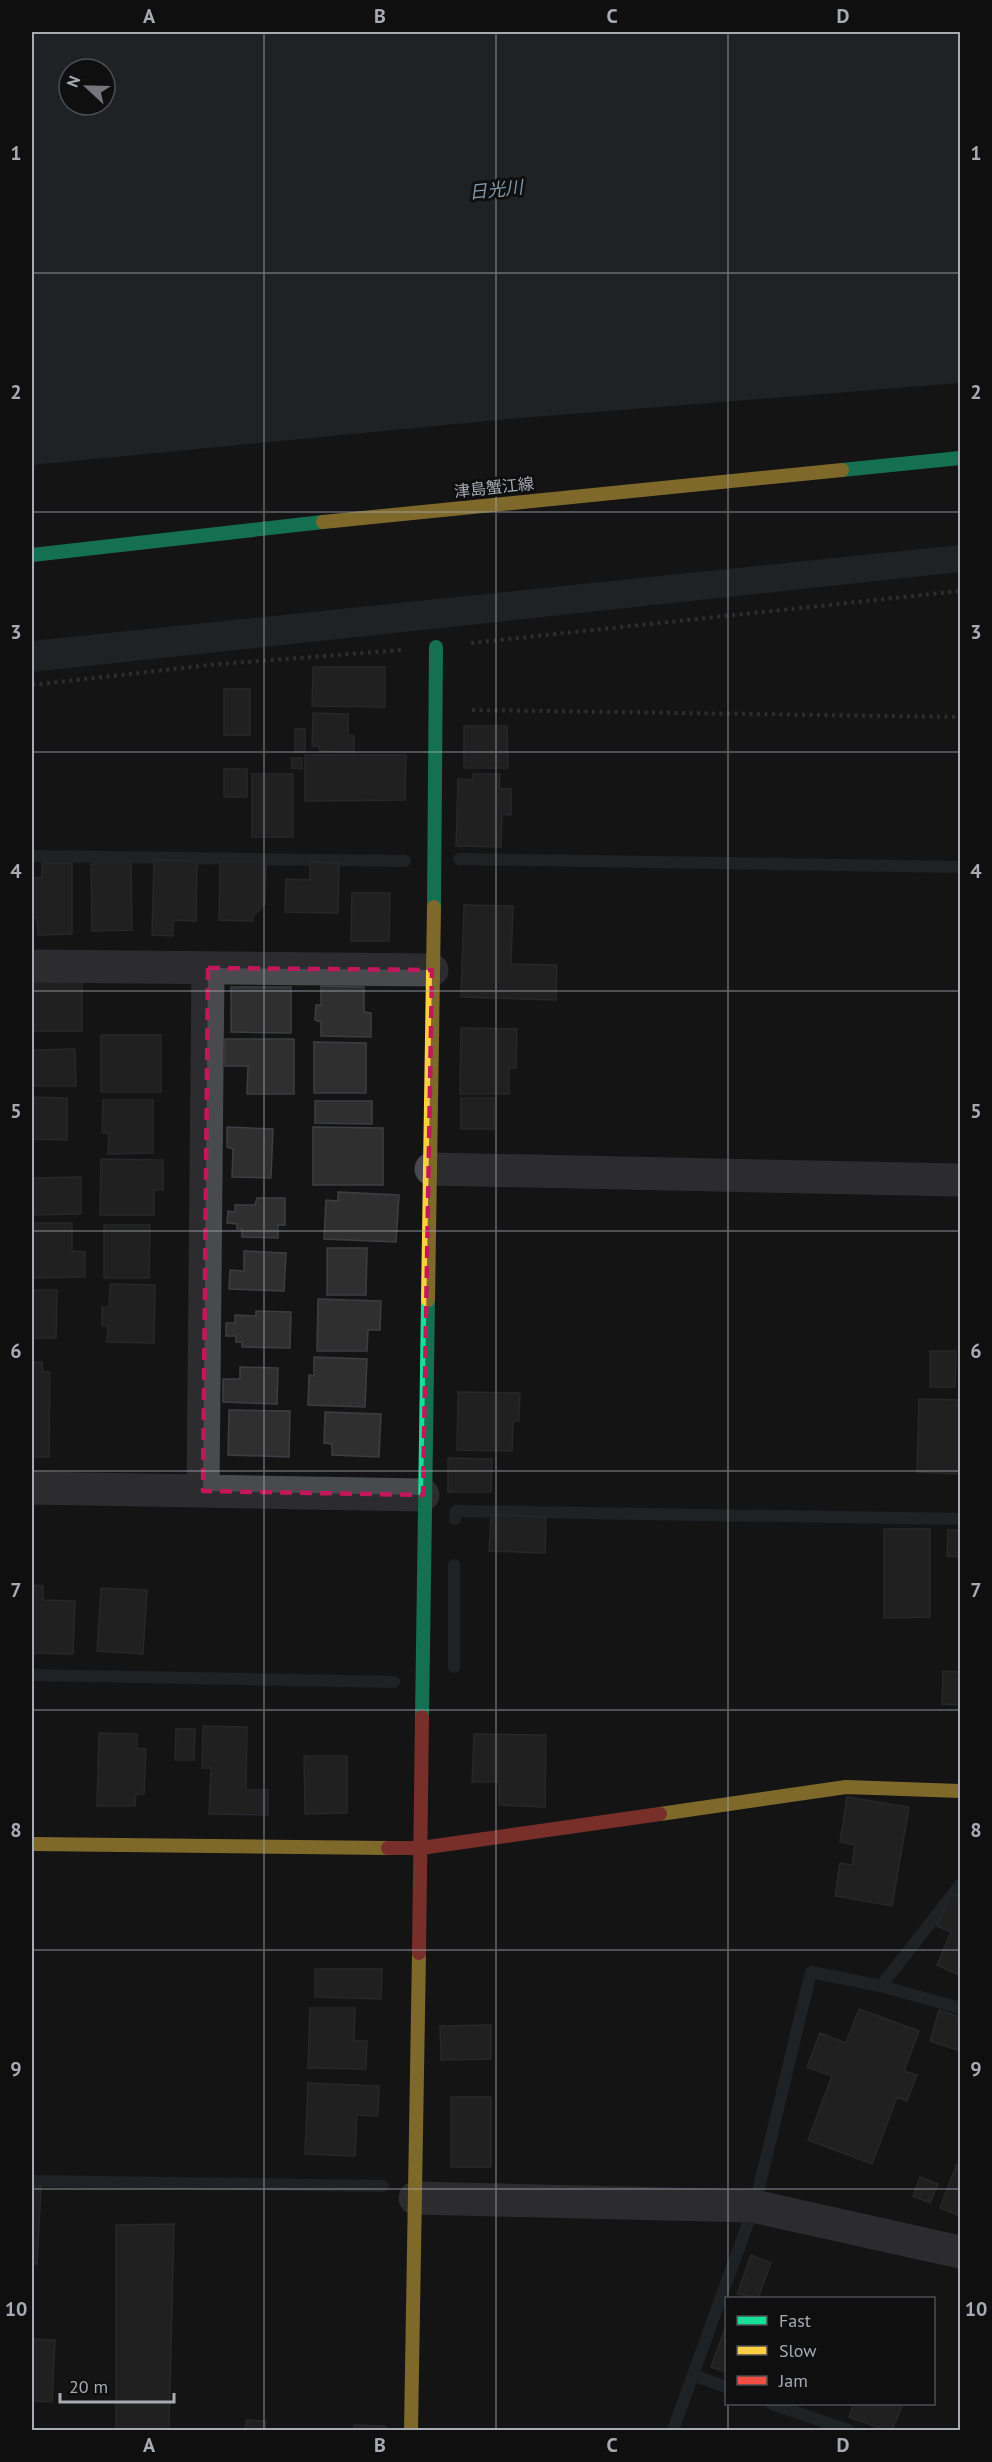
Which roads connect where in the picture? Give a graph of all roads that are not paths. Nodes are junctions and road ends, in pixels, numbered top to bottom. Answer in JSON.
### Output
{"nodes":[{"id":1,"x":960,"y":458,"type":"edge"},
{"id":2,"x":32,"y":555,"type":"edge"},
{"id":3,"x":436,"y":647,"type":"road end"},
{"id":4,"x":32,"y":966,"type":"edge"},
{"id":5,"x":208,"y":968,"type":"junction"},
{"id":6,"x":432,"y":970,"type":"junction"},
{"id":7,"x":431,"y":1169,"type":"junction"},
{"id":8,"x":960,"y":1180,"type":"edge"},
{"id":9,"x":32,"y":1488,"type":"edge"},
{"id":10,"x":203,"y":1491,"type":"junction"},
{"id":11,"x":423,"y":1495,"type":"junction"},
{"id":12,"x":960,"y":1791,"type":"edge"},
{"id":13,"x":32,"y":1844,"type":"edge"},
{"id":14,"x":421,"y":1848,"type":"junction"},
{"id":15,"x":415,"y":2198,"type":"junction"},
{"id":16,"x":960,"y":2252,"type":"edge"},
{"id":17,"x":411,"y":2430,"type":"edge"}],
"edges":[{"from":1,"to":2,"type":"street","name":"津島蟹江線"},
{"from":3,"to":6,"type":"street"},
{"from":4,"to":5,"type":"street"},
{"from":5,"to":6,"type":"street"},
{"from":5,"to":10,"type":"street"},
{"from":6,"to":7,"type":"street"},
{"from":7,"to":8,"type":"street"},
{"from":7,"to":11,"type":"street"},
{"from":9,"to":10,"type":"street"},
{"from":10,"to":11,"type":"street"},
{"from":11,"to":14,"type":"street"},
{"from":12,"to":14,"type":"street"},
{"from":13,"to":14,"type":"street"},
{"from":14,"to":15,"type":"street"},
{"from":15,"to":16,"type":"street"},
{"from":15,"to":17,"type":"street"}]}
